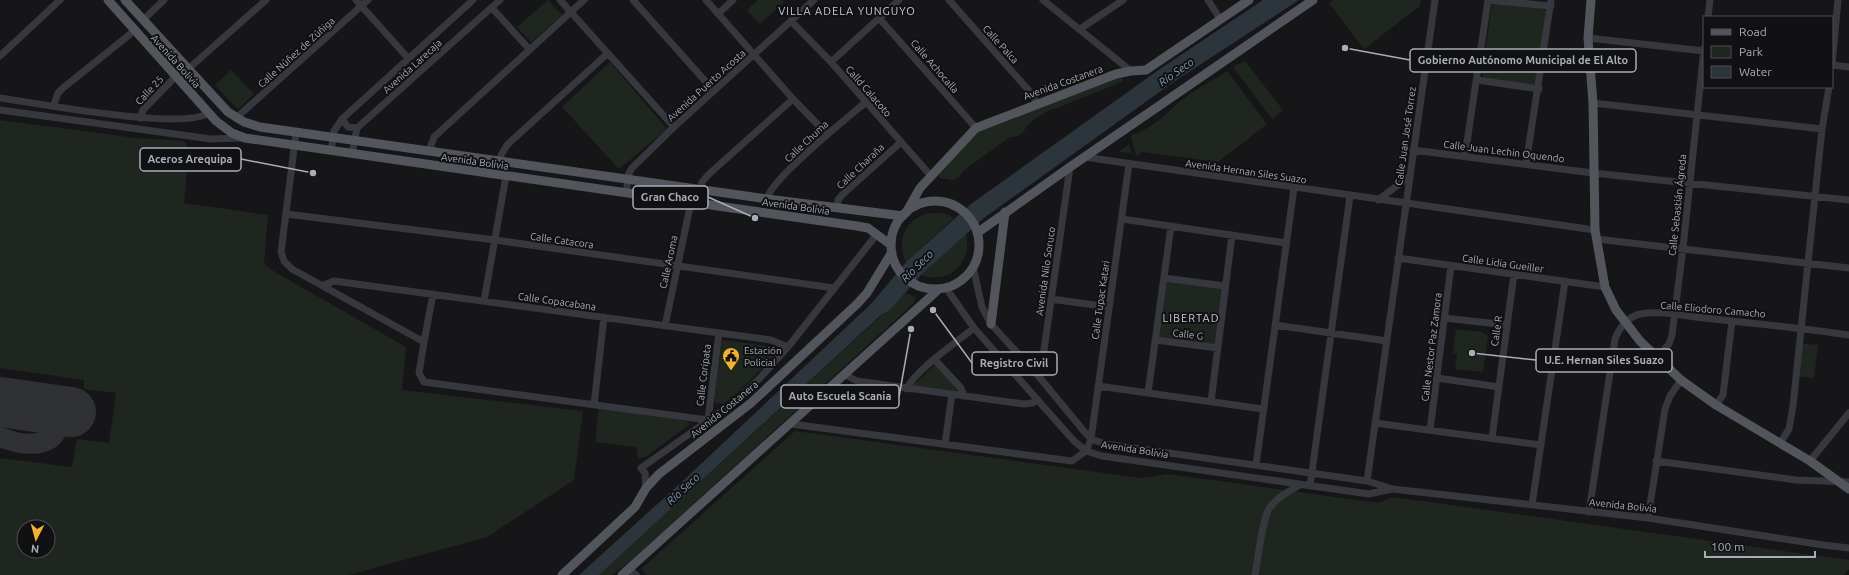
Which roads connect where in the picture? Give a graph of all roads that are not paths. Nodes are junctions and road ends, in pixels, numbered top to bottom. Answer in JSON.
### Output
{"nodes":[{"id":1,"x":60,"y":0,"type":"edge"},
{"id":2,"x":108,"y":0,"type":"edge"},
{"id":3,"x":125,"y":0,"type":"edge"},
{"id":4,"x":164,"y":0,"type":"edge"},
{"id":5,"x":266,"y":0,"type":"edge"},
{"id":6,"x":356,"y":0,"type":"edge"},
{"id":7,"x":368,"y":0,"type":"edge"},
{"id":8,"x":473,"y":0,"type":"edge"},
{"id":9,"x":500,"y":0,"type":"edge"},
{"id":10,"x":560,"y":0,"type":"edge"},
{"id":11,"x":584,"y":0,"type":"edge"},
{"id":12,"x":633,"y":0,"type":"edge"},
{"id":13,"x":706,"y":0,"type":"edge"},
{"id":14,"x":733,"y":0,"type":"edge"},
{"id":15,"x":814,"y":0,"type":"edge"},
{"id":16,"x":899,"y":0,"type":"edge"},
{"id":17,"x":948,"y":0,"type":"edge"},
{"id":18,"x":1043,"y":0,"type":"edge"},
{"id":19,"x":1123,"y":0,"type":"edge"},
{"id":20,"x":1208,"y":0,"type":"edge"},
{"id":21,"x":1249,"y":0,"type":"edge"},
{"id":22,"x":1313,"y":0,"type":"edge"},
{"id":23,"x":1435,"y":0,"type":"edge"},
{"id":24,"x":1488,"y":0,"type":"edge"},
{"id":25,"x":1591,"y":0,"type":"edge"},
{"id":26,"x":1710,"y":0,"type":"edge"},
{"id":27,"x":1836,"y":0,"type":"edge"},
{"id":28,"x":1551,"y":3,"type":"edge"},
{"id":29,"x":362,"y":6,"type":"junction"},
{"id":30,"x":492,"y":8,"type":"junction"},
{"id":31,"x":571,"y":12,"type":"junction"},
{"id":32,"x":718,"y":14,"type":"junction"},
{"id":33,"x":1708,"y":16,"type":"edge"},
{"id":34,"x":880,"y":18,"type":"junction"},
{"id":35,"x":1220,"y":19,"type":"junction"},
{"id":36,"x":142,"y":20,"type":"junction"},
{"id":37,"x":792,"y":21,"type":"junction"},
{"id":38,"x":1080,"y":29,"type":"junction"},
{"id":39,"x":134,"y":31,"type":"junction"},
{"id":40,"x":1588,"y":38,"type":"junction"},
{"id":41,"x":1833,"y":49,"type":"edge"},
{"id":42,"x":530,"y":50,"type":"junction"},
{"id":43,"x":1703,"y":50,"type":"edge"},
{"id":44,"x":607,"y":54,"type":"junction"},
{"id":45,"x":755,"y":55,"type":"junction"},
{"id":46,"x":0,"y":56,"type":"edge"},
{"id":47,"x":408,"y":58,"type":"junction"},
{"id":48,"x":1703,"y":58,"type":"edge"},
{"id":49,"x":831,"y":62,"type":"junction"},
{"id":50,"x":1833,"y":65,"type":"edge"},
{"id":51,"x":1849,"y":67,"type":"edge"},
{"id":52,"x":187,"y":70,"type":"junction"},
{"id":53,"x":1131,"y":71,"type":"junction"},
{"id":54,"x":175,"y":77,"type":"junction"},
{"id":55,"x":1477,"y":80,"type":"junction"},
{"id":56,"x":1829,"y":88,"type":"edge"},
{"id":57,"x":1539,"y":89,"type":"junction"},
{"id":58,"x":714,"y":92,"type":"junction"},
{"id":59,"x":0,"y":98,"type":"edge"},
{"id":60,"x":793,"y":99,"type":"junction"},
{"id":61,"x":866,"y":102,"type":"junction"},
{"id":62,"x":1037,"y":103,"type":"junction"},
{"id":63,"x":1593,"y":103,"type":"junction"},
{"id":64,"x":54,"y":105,"type":"junction"},
{"id":65,"x":0,"y":110,"type":"edge"},
{"id":66,"x":208,"y":113,"type":"junction"},
{"id":67,"x":1696,"y":116,"type":"junction"},
{"id":68,"x":140,"y":118,"type":"junction"},
{"id":69,"x":236,"y":118,"type":"junction"},
{"id":70,"x":342,"y":119,"type":"junction"},
{"id":71,"x":674,"y":127,"type":"junction"},
{"id":72,"x":357,"y":128,"type":"junction"},
{"id":73,"x":976,"y":128,"type":"junction"},
{"id":74,"x":1822,"y":129,"type":"junction"},
{"id":75,"x":296,"y":132,"type":"junction"},
{"id":76,"x":827,"y":134,"type":"junction"},
{"id":77,"x":246,"y":138,"type":"junction"},
{"id":78,"x":332,"y":138,"type":"junction"},
{"id":79,"x":354,"y":140,"type":"junction"},
{"id":80,"x":901,"y":142,"type":"junction"},
{"id":81,"x":294,"y":146,"type":"junction"},
{"id":82,"x":1413,"y":150,"type":"junction"},
{"id":83,"x":331,"y":151,"type":"junction"},
{"id":84,"x":429,"y":151,"type":"junction"},
{"id":85,"x":352,"y":154,"type":"junction"},
{"id":86,"x":1465,"y":156,"type":"junction"},
{"id":87,"x":1084,"y":158,"type":"junction"},
{"id":88,"x":500,"y":161,"type":"junction"},
{"id":89,"x":1129,"y":164,"type":"junction"},
{"id":90,"x":1526,"y":164,"type":"junction"},
{"id":91,"x":1070,"y":167,"type":"junction"},
{"id":92,"x":1593,"y":173,"type":"junction"},
{"id":93,"x":506,"y":176,"type":"junction"},
{"id":94,"x":931,"y":176,"type":"junction"},
{"id":95,"x":1410,"y":176,"type":"junction"},
{"id":96,"x":628,"y":179,"type":"junction"},
{"id":97,"x":1689,"y":183,"type":"junction"},
{"id":98,"x":1294,"y":188,"type":"junction"},
{"id":99,"x":701,"y":190,"type":"junction"},
{"id":100,"x":626,"y":194,"type":"junction"},
{"id":101,"x":1350,"y":196,"type":"junction"},
{"id":102,"x":1815,"y":197,"type":"junction"},
{"id":103,"x":767,"y":199,"type":"junction"},
{"id":104,"x":1378,"y":200,"type":"junction"},
{"id":105,"x":1849,"y":200,"type":"edge"},
{"id":106,"x":691,"y":202,"type":"junction"},
{"id":107,"x":1406,"y":204,"type":"junction"},
{"id":108,"x":837,"y":208,"type":"junction"},
{"id":109,"x":1005,"y":212,"type":"junction"},
{"id":110,"x":286,"y":214,"type":"junction"},
{"id":111,"x":904,"y":214,"type":"junction"},
{"id":112,"x":1122,"y":219,"type":"junction"},
{"id":113,"x":1171,"y":226,"type":"junction"},
{"id":114,"x":976,"y":230,"type":"junction"},
{"id":115,"x":1595,"y":230,"type":"junction"},
{"id":116,"x":877,"y":234,"type":"junction"},
{"id":117,"x":1232,"y":235,"type":"junction"},
{"id":118,"x":1596,"y":239,"type":"junction"},
{"id":119,"x":495,"y":240,"type":"junction"},
{"id":120,"x":1286,"y":243,"type":"junction"},
{"id":121,"x":1683,"y":248,"type":"junction"},
{"id":122,"x":892,"y":252,"type":"junction"},
{"id":123,"x":1398,"y":258,"type":"junction"},
{"id":124,"x":1808,"y":263,"type":"junction"},
{"id":125,"x":1451,"y":266,"type":"junction"},
{"id":126,"x":676,"y":267,"type":"junction"},
{"id":127,"x":973,"y":267,"type":"junction"},
{"id":128,"x":1849,"y":268,"type":"edge"},
{"id":129,"x":1514,"y":274,"type":"junction"},
{"id":130,"x":1164,"y":278,"type":"junction"},
{"id":131,"x":1565,"y":281,"type":"junction"},
{"id":132,"x":324,"y":285,"type":"junction"},
{"id":133,"x":1226,"y":286,"type":"junction"},
{"id":134,"x":1605,"y":287,"type":"junction"},
{"id":135,"x":834,"y":288,"type":"junction"},
{"id":136,"x":939,"y":288,"type":"junction"},
{"id":137,"x":433,"y":294,"type":"junction"},
{"id":138,"x":1051,"y":299,"type":"junction"},
{"id":139,"x":484,"y":301,"type":"junction"},
{"id":140,"x":1109,"y":307,"type":"junction"},
{"id":141,"x":1674,"y":315,"type":"junction"},
{"id":142,"x":604,"y":317,"type":"junction"},
{"id":143,"x":1444,"y":318,"type":"junction"},
{"id":144,"x":1732,"y":321,"type":"junction"},
{"id":145,"x":991,"y":324,"type":"junction"},
{"id":146,"x":1625,"y":324,"type":"junction"},
{"id":147,"x":1275,"y":325,"type":"junction"},
{"id":148,"x":1507,"y":325,"type":"junction"},
{"id":149,"x":665,"y":326,"type":"junction"},
{"id":150,"x":974,"y":328,"type":"junction"},
{"id":151,"x":1802,"y":328,"type":"junction"},
{"id":152,"x":719,"y":333,"type":"junction"},
{"id":153,"x":1331,"y":333,"type":"junction"},
{"id":154,"x":1849,"y":335,"type":"edge"},
{"id":155,"x":1155,"y":340,"type":"junction"},
{"id":156,"x":1386,"y":341,"type":"junction"},
{"id":157,"x":424,"y":342,"type":"junction"},
{"id":158,"x":788,"y":347,"type":"junction"},
{"id":159,"x":1218,"y":348,"type":"junction"},
{"id":160,"x":1657,"y":358,"type":"junction"},
{"id":161,"x":935,"y":360,"type":"junction"},
{"id":162,"x":844,"y":374,"type":"junction"},
{"id":163,"x":1040,"y":378,"type":"junction"},
{"id":164,"x":1437,"y":378,"type":"junction"},
{"id":165,"x":1682,"y":380,"type":"junction"},
{"id":166,"x":1098,"y":386,"type":"junction"},
{"id":167,"x":1499,"y":387,"type":"junction"},
{"id":168,"x":907,"y":389,"type":"junction"},
{"id":169,"x":952,"y":394,"type":"junction"},
{"id":170,"x":1148,"y":394,"type":"junction"},
{"id":171,"x":964,"y":396,"type":"junction"},
{"id":172,"x":1038,"y":400,"type":"junction"},
{"id":173,"x":1211,"y":402,"type":"junction"},
{"id":174,"x":594,"y":405,"type":"junction"},
{"id":175,"x":1716,"y":405,"type":"junction"},
{"id":176,"x":1263,"y":409,"type":"junction"},
{"id":177,"x":1849,"y":413,"type":"edge"},
{"id":178,"x":708,"y":420,"type":"junction"},
{"id":179,"x":1375,"y":423,"type":"junction"},
{"id":180,"x":791,"y":424,"type":"junction"},
{"id":181,"x":1430,"y":430,"type":"junction"},
{"id":182,"x":1492,"y":438,"type":"junction"},
{"id":183,"x":1091,"y":439,"type":"junction"},
{"id":184,"x":1780,"y":443,"type":"junction"},
{"id":185,"x":945,"y":444,"type":"junction"},
{"id":186,"x":1541,"y":445,"type":"junction"},
{"id":187,"x":1086,"y":451,"type":"junction"},
{"id":188,"x":1656,"y":461,"type":"junction"},
{"id":189,"x":1810,"y":461,"type":"junction"},
{"id":190,"x":1256,"y":465,"type":"junction"},
{"id":191,"x":1312,"y":473,"type":"junction"},
{"id":192,"x":1838,"y":480,"type":"junction"},
{"id":193,"x":1367,"y":481,"type":"junction"},
{"id":194,"x":1849,"y":482,"type":"edge"},
{"id":195,"x":1300,"y":485,"type":"junction"},
{"id":196,"x":1310,"y":486,"type":"junction"},
{"id":197,"x":646,"y":488,"type":"junction"},
{"id":198,"x":1394,"y":489,"type":"junction"},
{"id":199,"x":1849,"y":489,"type":"edge"},
{"id":200,"x":1532,"y":506,"type":"junction"},
{"id":201,"x":1589,"y":512,"type":"junction"},
{"id":202,"x":1648,"y":518,"type":"junction"},
{"id":203,"x":1849,"y":548,"type":"edge"},
{"id":204,"x":633,"y":572,"type":"edge"},
{"id":205,"x":562,"y":575,"type":"edge"},
{"id":206,"x":622,"y":575,"type":"edge"},
{"id":207,"x":1255,"y":575,"type":"edge"}],
"edges":[{"from":1,"to":46,"type":"street"},
{"from":2,"to":39,"type":"main road","name":"Avenida Bolivia"},
{"from":3,"to":36,"type":"main road","name":"Avenida Bolivia"},
{"from":4,"to":36,"type":"street"},
{"from":5,"to":52,"type":"street"},
{"from":6,"to":29,"type":"street"},
{"from":7,"to":29,"type":"street","name":"Calle Núñez de Zúñiga"},
{"from":8,"to":47,"type":"street","name":"Avenida Larecaja"},
{"from":9,"to":30,"type":"street","name":"Avenida Larecaja"},
{"from":10,"to":31,"type":"street"},
{"from":11,"to":31,"type":"street"},
{"from":12,"to":58,"type":"street"},
{"from":13,"to":32,"type":"street"},
{"from":14,"to":32,"type":"street"},
{"from":15,"to":37,"type":"street","name":"Avenida Puerto Acosta"},
{"from":16,"to":34,"type":"street"},
{"from":17,"to":62,"type":"street","name":"Calle Palca"},
{"from":18,"to":38,"type":"street"},
{"from":19,"to":38,"type":"street"},
{"from":20,"to":35,"type":"street"},
{"from":21,"to":35,"type":"main road","name":"Avenida Costanera"},
{"from":22,"to":87,"type":"main road"},
{"from":23,"to":82,"type":"street","name":"Calle Juan José Torrez"},
{"from":24,"to":28,"type":"street"},
{"from":24,"to":55,"type":"street"},
{"from":25,"to":40,"type":"main road"},
{"from":26,"to":33,"type":"street"},
{"from":27,"to":41,"type":"street"},
{"from":28,"to":57,"type":"street"},
{"from":29,"to":47,"type":"street"},
{"from":29,"to":69,"type":"street","name":"Calle Núñez de Zúñiga"},
{"from":30,"to":42,"type":"street"},
{"from":30,"to":72,"type":"street","name":"Avenida Larecaja"},
{"from":31,"to":42,"type":"street"},
{"from":31,"to":44,"type":"street"},
{"from":32,"to":45,"type":"street"},
{"from":34,"to":49,"type":"street"},
{"from":34,"to":73,"type":"street","name":"Calle Achocalla"},
{"from":35,"to":53,"type":"main road","name":"Avenida Costanera"},
{"from":36,"to":52,"type":"main road","name":"Avenida Bolivia"},
{"from":37,"to":45,"type":"street","name":"Avenida Puerto Acosta"},
{"from":37,"to":49,"type":"street","name":"Calld Calacoto"},
{"from":38,"to":53,"type":"street"},
{"from":39,"to":54,"type":"main road","name":"Avenida Bolivia"},
{"from":39,"to":64,"type":"street"},
{"from":40,"to":43,"type":"street"},
{"from":40,"to":63,"type":"main road"},
{"from":42,"to":84,"type":"street"},
{"from":44,"to":71,"type":"street"},
{"from":44,"to":88,"type":"street"},
{"from":45,"to":58,"type":"street","name":"Avenida Puerto Acosta"},
{"from":45,"to":60,"type":"street"},
{"from":47,"to":70,"type":"street","name":"Avenida Larecaja"},
{"from":48,"to":67,"type":"street","name":"Calle Sebastián Ágreda"},
{"from":49,"to":61,"type":"street","name":"Calld Calacoto"},
{"from":50,"to":51,"type":"street"},
{"from":52,"to":69,"type":"main road","name":"Avenida Bolivia"},
{"from":53,"to":62,"type":"main road","name":"Avenida Costanera"},
{"from":54,"to":66,"type":"main road","name":"Avenida Bolivia"},
{"from":54,"to":68,"type":"street","name":"Calle 25"},
{"from":55,"to":57,"type":"street"},
{"from":55,"to":86,"type":"street"},
{"from":56,"to":74,"type":"street"},
{"from":57,"to":90,"type":"street"},
{"from":58,"to":71,"type":"street","name":"Avenida Puerto Acosta"},
{"from":59,"to":64,"type":"street"},
{"from":60,"to":76,"type":"street"},
{"from":60,"to":99,"type":"street"},
{"from":61,"to":76,"type":"street","name":"Calle Chuma"},
{"from":61,"to":80,"type":"street","name":"Calld Calacoto"},
{"from":62,"to":73,"type":"main road","name":"Avenida Costanera"},
{"from":63,"to":67,"type":"street"},
{"from":63,"to":92,"type":"main road"},
{"from":64,"to":68,"type":"street"},
{"from":65,"to":77,"type":"street"},
{"from":66,"to":68,"type":"street"},
{"from":66,"to":77,"type":"main road","name":"Avenida Bolivia"},
{"from":67,"to":74,"type":"street"},
{"from":67,"to":97,"type":"street","name":"Calle Sebastián Ágreda"},
{"from":69,"to":75,"type":"main road","name":"Avenida Bolivia"},
{"from":70,"to":72,"type":"street"},
{"from":70,"to":78,"type":"street","name":"Avenida Larecaja"},
{"from":71,"to":96,"type":"street","name":"Avenida Puerto Acosta"},
{"from":72,"to":79,"type":"street"},
{"from":73,"to":94,"type":"main road","name":"Avenida Costanera"},
{"from":74,"to":102,"type":"street"},
{"from":75,"to":78,"type":"main road","name":"Avenida Bolivia"},
{"from":75,"to":81,"type":"street"},
{"from":76,"to":103,"type":"street","name":"Calle Chuma"},
{"from":77,"to":81,"type":"main road","name":"Avenida Bolivia"},
{"from":78,"to":79,"type":"main road","name":"Avenida Bolivia"},
{"from":78,"to":83,"type":"street","name":"Avenida Larecaja"},
{"from":79,"to":84,"type":"main road","name":"Avenida Bolivia"},
{"from":79,"to":85,"type":"street"},
{"from":80,"to":94,"type":"street","name":"Calld Calacoto"},
{"from":80,"to":108,"type":"street","name":"Calle Charaña"},
{"from":81,"to":83,"type":"main road","name":"Avenida Bolivia"},
{"from":81,"to":110,"type":"street"},
{"from":82,"to":86,"type":"street","name":"Calle Juan Lechin Oquendo"},
{"from":82,"to":95,"type":"street","name":"Calle Juan José Torrez"},
{"from":83,"to":85,"type":"main road","name":"Avenida Bolivia"},
{"from":84,"to":88,"type":"main road","name":"Avenida Bolivia"},
{"from":85,"to":93,"type":"main road","name":"Avenida Bolivia"},
{"from":86,"to":90,"type":"street","name":"Calle Juan Lechin Oquendo"},
{"from":87,"to":89,"type":"street","name":"Avenida Hernan Siles Suazo"},
{"from":87,"to":91,"type":"main road"},
{"from":88,"to":96,"type":"main road","name":"Avenida Bolivia"},
{"from":89,"to":98,"type":"street","name":"Avenida Hernan Siles Suazo"},
{"from":89,"to":112,"type":"street","name":"Calle Tupac Katari"},
{"from":90,"to":92,"type":"street","name":"Calle Juan Lechin Oquendo"},
{"from":91,"to":109,"type":"main road"},
{"from":91,"to":138,"type":"street","name":"Avenida Nilo Soruco"},
{"from":92,"to":97,"type":"street","name":"Calle Juan Lechin Oquendo"},
{"from":92,"to":115,"type":"main road"},
{"from":93,"to":100,"type":"main road","name":"Avenida Bolivia"},
{"from":93,"to":119,"type":"street"},
{"from":94,"to":111,"type":"main road","name":"Avenida Costanera"},
{"from":95,"to":104,"type":"street"},
{"from":95,"to":107,"type":"street","name":"Calle Juan José Torrez"},
{"from":96,"to":99,"type":"main road","name":"Avenida Bolivia"},
{"from":96,"to":100,"type":"street","name":"Avenida Puerto Acosta"},
{"from":97,"to":102,"type":"street","name":"Calle Juan Lechin Oquendo"},
{"from":97,"to":121,"type":"street","name":"Calle Sebastián Ágreda"},
{"from":98,"to":101,"type":"street","name":"Avenida Hernan Siles Suazo"},
{"from":98,"to":120,"type":"street"},
{"from":99,"to":103,"type":"main road","name":"Avenida Bolivia"},
{"from":100,"to":106,"type":"main road","name":"Avenida Bolivia"},
{"from":101,"to":104,"type":"street","name":"Avenida Hernan Siles Suazo"},
{"from":101,"to":153,"type":"street"},
{"from":102,"to":105,"type":"street","name":"Calle Juan Lechin Oquendo"},
{"from":102,"to":124,"type":"street"},
{"from":103,"to":108,"type":"main road","name":"Avenida Bolivia"},
{"from":104,"to":107,"type":"street","name":"Avenida Hernan Siles Suazo"},
{"from":106,"to":116,"type":"main road","name":"Avenida Bolivia"},
{"from":106,"to":126,"type":"street","name":"Calle Aroma"},
{"from":107,"to":115,"type":"street","name":"Avenida Hernan Siles Suazo"},
{"from":107,"to":123,"type":"street"},
{"from":108,"to":111,"type":"main road","name":"Avenida Bolivia"},
{"from":109,"to":114,"type":"main road"},
{"from":109,"to":145,"type":"main road"},
{"from":110,"to":119,"type":"street","name":"Calle Catacora"},
{"from":110,"to":132,"type":"street"},
{"from":111,"to":114,"type":"main road"},
{"from":111,"to":122,"type":"main road"},
{"from":112,"to":113,"type":"street"},
{"from":112,"to":140,"type":"street","name":"Calle Tupac Katari"},
{"from":113,"to":117,"type":"street"},
{"from":113,"to":130,"type":"street"},
{"from":114,"to":127,"type":"main road"},
{"from":115,"to":118,"type":"main road"},
{"from":116,"to":122,"type":"main road","name":"Avenida Bolivia"},
{"from":116,"to":135,"type":"street"},
{"from":117,"to":120,"type":"street"},
{"from":117,"to":133,"type":"street"},
{"from":118,"to":121,"type":"street"},
{"from":118,"to":134,"type":"main road"},
{"from":119,"to":126,"type":"street","name":"Calle Catacora"},
{"from":119,"to":139,"type":"street"},
{"from":120,"to":147,"type":"street"},
{"from":121,"to":124,"type":"street"},
{"from":121,"to":141,"type":"street","name":"Calle Sebastián Ágreda"},
{"from":122,"to":136,"type":"main road"},
{"from":122,"to":197,"type":"main road","name":"Avenida Costanera"},
{"from":123,"to":125,"type":"street","name":"Calle Lidia Gueiller"},
{"from":123,"to":156,"type":"street"},
{"from":124,"to":128,"type":"street"},
{"from":124,"to":151,"type":"street"},
{"from":125,"to":129,"type":"street","name":"Calle Lidia Gueiller"},
{"from":125,"to":143,"type":"street","name":"Calle Nestor Paz Zamora"},
{"from":126,"to":135,"type":"street","name":"Calle Catacora"},
{"from":126,"to":149,"type":"street","name":"Calle Aroma"},
{"from":127,"to":136,"type":"main road"},
{"from":127,"to":145,"type":"street","name":"Avenida Bolivia"},
{"from":129,"to":131,"type":"street","name":"Calle Lidia Gueiller"},
{"from":129,"to":148,"type":"street","name":"Calle R"},
{"from":130,"to":133,"type":"street"},
{"from":130,"to":155,"type":"street"},
{"from":131,"to":134,"type":"street","name":"Calle Lidia Gueiller"},
{"from":131,"to":186,"type":"street"},
{"from":132,"to":137,"type":"street","name":"Calle Copacabana"},
{"from":132,"to":157,"type":"street"},
{"from":133,"to":159,"type":"street"},
{"from":134,"to":146,"type":"main road"},
{"from":135,"to":158,"type":"street"},
{"from":136,"to":150,"type":"street","name":"Avenida Bolivia"},
{"from":136,"to":162,"type":"main road"},
{"from":137,"to":139,"type":"street","name":"Calle Copacabana"},
{"from":137,"to":157,"type":"street"},
{"from":138,"to":140,"type":"street"},
{"from":138,"to":163,"type":"street","name":"Avenida Nilo Soruco"},
{"from":139,"to":142,"type":"street","name":"Calle Copacabana"},
{"from":140,"to":166,"type":"street","name":"Calle Tupac Katari"},
{"from":141,"to":144,"type":"street","name":"Calle Eliodoro Camacho"},
{"from":141,"to":146,"type":"street","name":"Calle Eliodoro Camacho"},
{"from":141,"to":160,"type":"street","name":"Calle Sebastián Ágreda"},
{"from":142,"to":149,"type":"street","name":"Calle Copacabana"},
{"from":142,"to":174,"type":"street"},
{"from":143,"to":148,"type":"street"},
{"from":143,"to":164,"type":"street","name":"Calle Nestor Paz Zamora"},
{"from":144,"to":151,"type":"street","name":"Calle Eliodoro Camacho"},
{"from":144,"to":175,"type":"street"},
{"from":145,"to":163,"type":"street","name":"Avenida Bolivia"},
{"from":146,"to":160,"type":"main road"},
{"from":146,"to":201,"type":"street"},
{"from":147,"to":153,"type":"street"},
{"from":147,"to":176,"type":"street"},
{"from":148,"to":167,"type":"street","name":"Calle R"},
{"from":149,"to":152,"type":"street","name":"Calle Copacabana"},
{"from":150,"to":161,"type":"street"},
{"from":150,"to":172,"type":"street","name":"Avenida Bolivia"},
{"from":151,"to":154,"type":"street","name":"Calle Eliodoro Camacho"},
{"from":151,"to":184,"type":"street"},
{"from":152,"to":158,"type":"street","name":"Calle Copacabana"},
{"from":152,"to":178,"type":"street","name":"Calle Coripata"},
{"from":153,"to":156,"type":"street"},
{"from":153,"to":191,"type":"street"},
{"from":155,"to":159,"type":"street","name":"Calle G"},
{"from":155,"to":170,"type":"street"},
{"from":156,"to":179,"type":"street"},
{"from":157,"to":174,"type":"street"},
{"from":158,"to":178,"type":"street"},
{"from":159,"to":173,"type":"street"},
{"from":160,"to":165,"type":"main road"},
{"from":161,"to":168,"type":"street"},
{"from":161,"to":171,"type":"street"},
{"from":162,"to":168,"type":"street"},
{"from":162,"to":180,"type":"main road"},
{"from":163,"to":183,"type":"street","name":"Avenida Bolivia"},
{"from":164,"to":167,"type":"street"},
{"from":164,"to":181,"type":"street","name":"Calle Nestor Paz Zamora"},
{"from":165,"to":175,"type":"main road"},
{"from":165,"to":188,"type":"street"},
{"from":166,"to":170,"type":"street"},
{"from":166,"to":183,"type":"street","name":"Calle Tupac Katari"},
{"from":167,"to":182,"type":"street","name":"Calle R"},
{"from":168,"to":169,"type":"street"},
{"from":169,"to":171,"type":"street"},
{"from":169,"to":185,"type":"street"},
{"from":170,"to":173,"type":"street"},
{"from":171,"to":172,"type":"street"},
{"from":172,"to":187,"type":"street","name":"Avenida Bolivia"},
{"from":173,"to":176,"type":"street"},
{"from":174,"to":178,"type":"street"},
{"from":175,"to":184,"type":"main road"},
{"from":176,"to":190,"type":"street"},
{"from":177,"to":189,"type":"street"},
{"from":178,"to":197,"type":"street"},
{"from":179,"to":181,"type":"street"},
{"from":179,"to":193,"type":"street"},
{"from":180,"to":185,"type":"street"},
{"from":180,"to":204,"type":"main road"},
{"from":181,"to":182,"type":"street"},
{"from":182,"to":186,"type":"street"},
{"from":183,"to":187,"type":"street","name":"Calle Tupac Katari"},
{"from":183,"to":190,"type":"street","name":"Avenida Bolivia"},
{"from":184,"to":189,"type":"main road"},
{"from":185,"to":187,"type":"street"},
{"from":186,"to":200,"type":"street"},
{"from":187,"to":195,"type":"street","name":"Avenida Bolivia"},
{"from":188,"to":192,"type":"street"},
{"from":188,"to":202,"type":"street"},
{"from":189,"to":192,"type":"main road"},
{"from":190,"to":191,"type":"street","name":"Avenida Bolivia"},
{"from":191,"to":193,"type":"street","name":"Avenida Bolivia"},
{"from":191,"to":196,"type":"street"},
{"from":192,"to":194,"type":"street"},
{"from":192,"to":199,"type":"main road"},
{"from":193,"to":198,"type":"street","name":"Avenida Bolivia"},
{"from":195,"to":196,"type":"street","name":"Avenida Bolivia"},
{"from":195,"to":207,"type":"street"},
{"from":196,"to":198,"type":"street","name":"Avenida Bolivia"},
{"from":197,"to":205,"type":"main road","name":"Avenida Costanera"},
{"from":198,"to":200,"type":"street","name":"Avenida Bolivia"},
{"from":200,"to":201,"type":"street","name":"Avenida Bolivia"},
{"from":201,"to":202,"type":"street","name":"Avenida Bolivia"},
{"from":202,"to":203,"type":"street","name":"Avenida Bolivia"},
{"from":204,"to":206,"type":"main road"}]}
